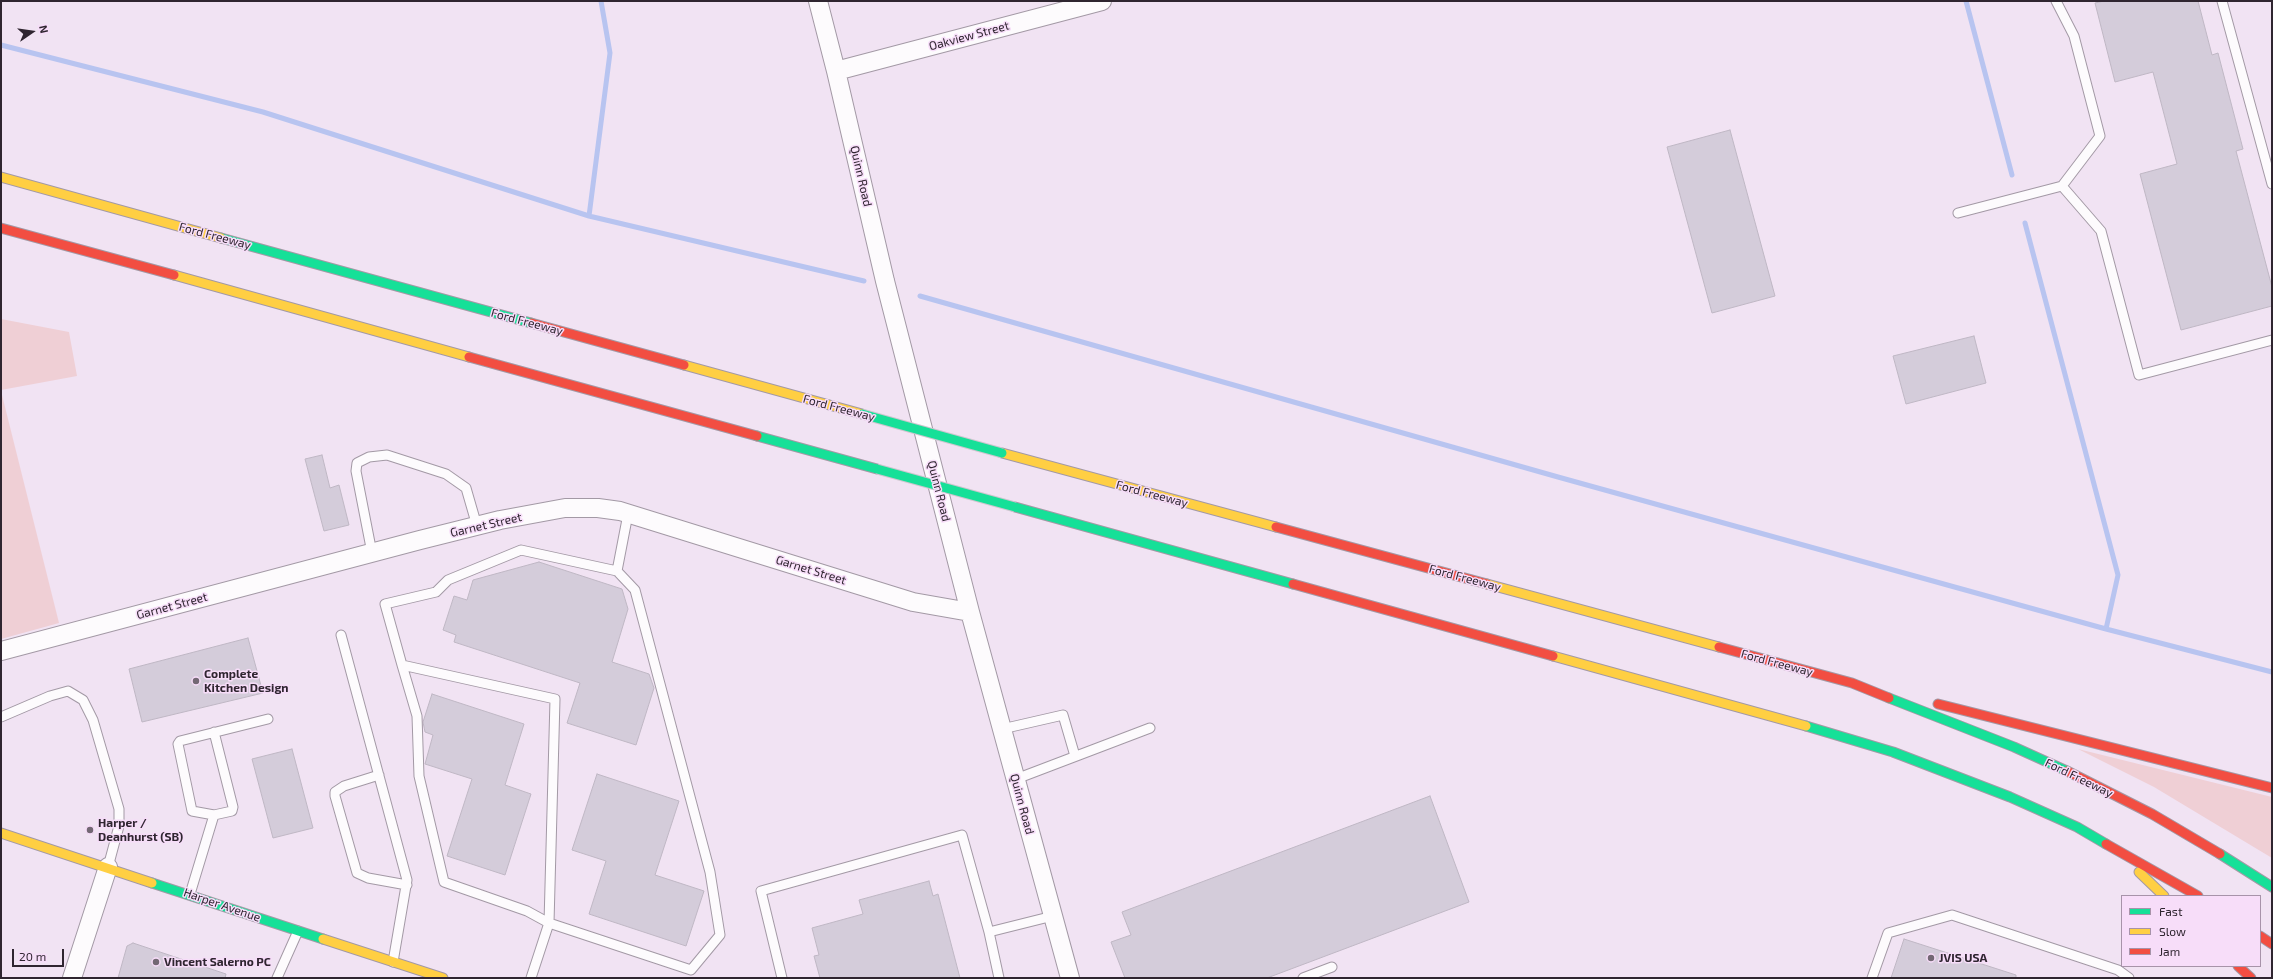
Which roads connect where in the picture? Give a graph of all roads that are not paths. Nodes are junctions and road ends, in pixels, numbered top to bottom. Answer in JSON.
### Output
{"nodes":[{"id":1,"x":818,"y":1,"type":"edge"},
{"id":2,"x":1102,"y":1,"type":"edge"},
{"id":3,"x":2056,"y":1,"type":"edge"},
{"id":4,"x":2222,"y":1,"type":"edge"},
{"id":5,"x":836,"y":71,"type":"junction"},
{"id":6,"x":1,"y":177,"type":"edge"},
{"id":7,"x":2272,"y":184,"type":"edge"},
{"id":8,"x":2062,"y":186,"type":"junction"},
{"id":9,"x":1958,"y":213,"type":"dead end"},
{"id":10,"x":1,"y":228,"type":"edge"},
{"id":11,"x":2272,"y":340,"type":"edge"},
{"id":12,"x":628,"y":514,"type":"junction"},
{"id":13,"x":477,"y":526,"type":"junction"},
{"id":14,"x":372,"y":553,"type":"junction"},
{"id":15,"x":617,"y":571,"type":"junction"},
{"id":16,"x":970,"y":612,"type":"junction"},
{"id":17,"x":341,"y":635,"type":"dead end"},
{"id":18,"x":1,"y":651,"type":"edge"},
{"id":19,"x":402,"y":665,"type":"junction"},
{"id":20,"x":1852,"y":683,"type":"junction"},
{"id":21,"x":1,"y":717,"type":"edge"},
{"id":22,"x":268,"y":719,"type":"dead end"},
{"id":23,"x":1150,"y":728,"type":"dead end"},
{"id":24,"x":1002,"y":729,"type":"junction"},
{"id":25,"x":214,"y":732,"type":"junction"},
{"id":26,"x":1075,"y":756,"type":"junction"},
{"id":27,"x":379,"y":775,"type":"junction"},
{"id":28,"x":1016,"y":779,"type":"junction"},
{"id":29,"x":2272,"y":788,"type":"edge"},
{"id":30,"x":214,"y":815,"type":"junction"},
{"id":31,"x":1,"y":833,"type":"edge"},
{"id":32,"x":2114,"y":849,"type":"junction"},
{"id":33,"x":108,"y":867,"type":"junction"},
{"id":34,"x":407,"y":885,"type":"junction"},
{"id":35,"x":2272,"y":888,"type":"edge"},
{"id":36,"x":190,"y":894,"type":"junction"},
{"id":37,"x":2163,"y":895,"type":"edge"},
{"id":38,"x":2196,"y":895,"type":"edge"},
{"id":39,"x":1053,"y":916,"type":"junction"},
{"id":40,"x":549,"y":923,"type":"junction"},
{"id":41,"x":298,"y":932,"type":"junction"},
{"id":42,"x":990,"y":932,"type":"junction"},
{"id":43,"x":2261,"y":937,"type":"edge"},
{"id":44,"x":2272,"y":944,"type":"edge"},
{"id":45,"x":393,"y":962,"type":"junction"},
{"id":46,"x":1332,"y":967,"type":"dead end"},
{"id":47,"x":2239,"y":967,"type":"edge"},
{"id":48,"x":423,"y":975,"type":"edge"},
{"id":49,"x":72,"y":978,"type":"edge"},
{"id":50,"x":277,"y":978,"type":"edge"},
{"id":51,"x":443,"y":978,"type":"edge"},
{"id":52,"x":531,"y":978,"type":"edge"},
{"id":53,"x":782,"y":978,"type":"edge"},
{"id":54,"x":999,"y":978,"type":"edge"},
{"id":55,"x":1070,"y":978,"type":"edge"},
{"id":56,"x":1303,"y":978,"type":"edge"},
{"id":57,"x":1872,"y":978,"type":"edge"},
{"id":58,"x":2129,"y":978,"type":"edge"},
{"id":59,"x":2251,"y":978,"type":"edge"}],
"edges":[{"from":1,"to":5,"type":"street","name":"Quinn Road"},
{"from":2,"to":5,"type":"street","name":"Oakview Street"},
{"from":3,"to":8,"type":"lane"},
{"from":4,"to":7,"type":"lane"},
{"from":5,"to":16,"type":"street","name":"Quinn Road"},
{"from":6,"to":20,"type":"main road","name":"Ford Freeway","bridge":true},
{"from":8,"to":9,"type":"lane"},
{"from":8,"to":11,"type":"lane"},
{"from":10,"to":32,"type":"main road","bridge":true},
{"from":12,"to":13,"type":"street","name":"Garnet Street"},
{"from":12,"to":15,"type":"lane"},
{"from":12,"to":16,"type":"street","name":"Garnet Street"},
{"from":13,"to":14,"type":"street","name":"Garnet Street"},
{"from":13,"to":14,"type":"lane"},
{"from":14,"to":18,"type":"street","name":"Garnet Street"},
{"from":15,"to":19,"type":"lane"},
{"from":15,"to":40,"type":"lane"},
{"from":16,"to":24,"type":"street","name":"Quinn Road"},
{"from":17,"to":27,"type":"lane"},
{"from":19,"to":40,"type":"lane"},
{"from":19,"to":40,"type":"lane"},
{"from":20,"to":29,"type":"main road"},
{"from":20,"to":35,"type":"main road","name":"Ford Freeway"},
{"from":21,"to":33,"type":"lane"},
{"from":22,"to":25,"type":"lane"},
{"from":23,"to":26,"type":"lane"},
{"from":24,"to":26,"type":"lane"},
{"from":24,"to":28,"type":"street","name":"Quinn Road"},
{"from":25,"to":30,"type":"lane"},
{"from":25,"to":30,"type":"lane"},
{"from":26,"to":28,"type":"lane"},
{"from":27,"to":34,"type":"lane"},
{"from":27,"to":34,"type":"lane"},
{"from":28,"to":39,"type":"street","name":"Quinn Road"},
{"from":30,"to":36,"type":"lane"},
{"from":31,"to":33,"type":"main road","name":"Harper Avenue"},
{"from":32,"to":37,"type":"main road"},
{"from":32,"to":38,"type":"main road"},
{"from":33,"to":36,"type":"main road","name":"Harper Avenue"},
{"from":33,"to":49,"type":"street"},
{"from":34,"to":45,"type":"lane"},
{"from":36,"to":41,"type":"main road","name":"Harper Avenue"},
{"from":39,"to":42,"type":"lane"},
{"from":39,"to":55,"type":"street","name":"Quinn Road"},
{"from":40,"to":52,"type":"lane"},
{"from":41,"to":45,"type":"main road","name":"Harper Avenue"},
{"from":41,"to":50,"type":"lane"},
{"from":42,"to":53,"type":"lane"},
{"from":42,"to":54,"type":"lane"},
{"from":43,"to":44,"type":"main road"},
{"from":45,"to":48,"type":"main road","name":"Harper Avenue"},
{"from":46,"to":56,"type":"lane"},
{"from":47,"to":59,"type":"main road"},
{"from":48,"to":51,"type":"main road","name":"Harper Avenue"},
{"from":57,"to":58,"type":"lane"}]}
